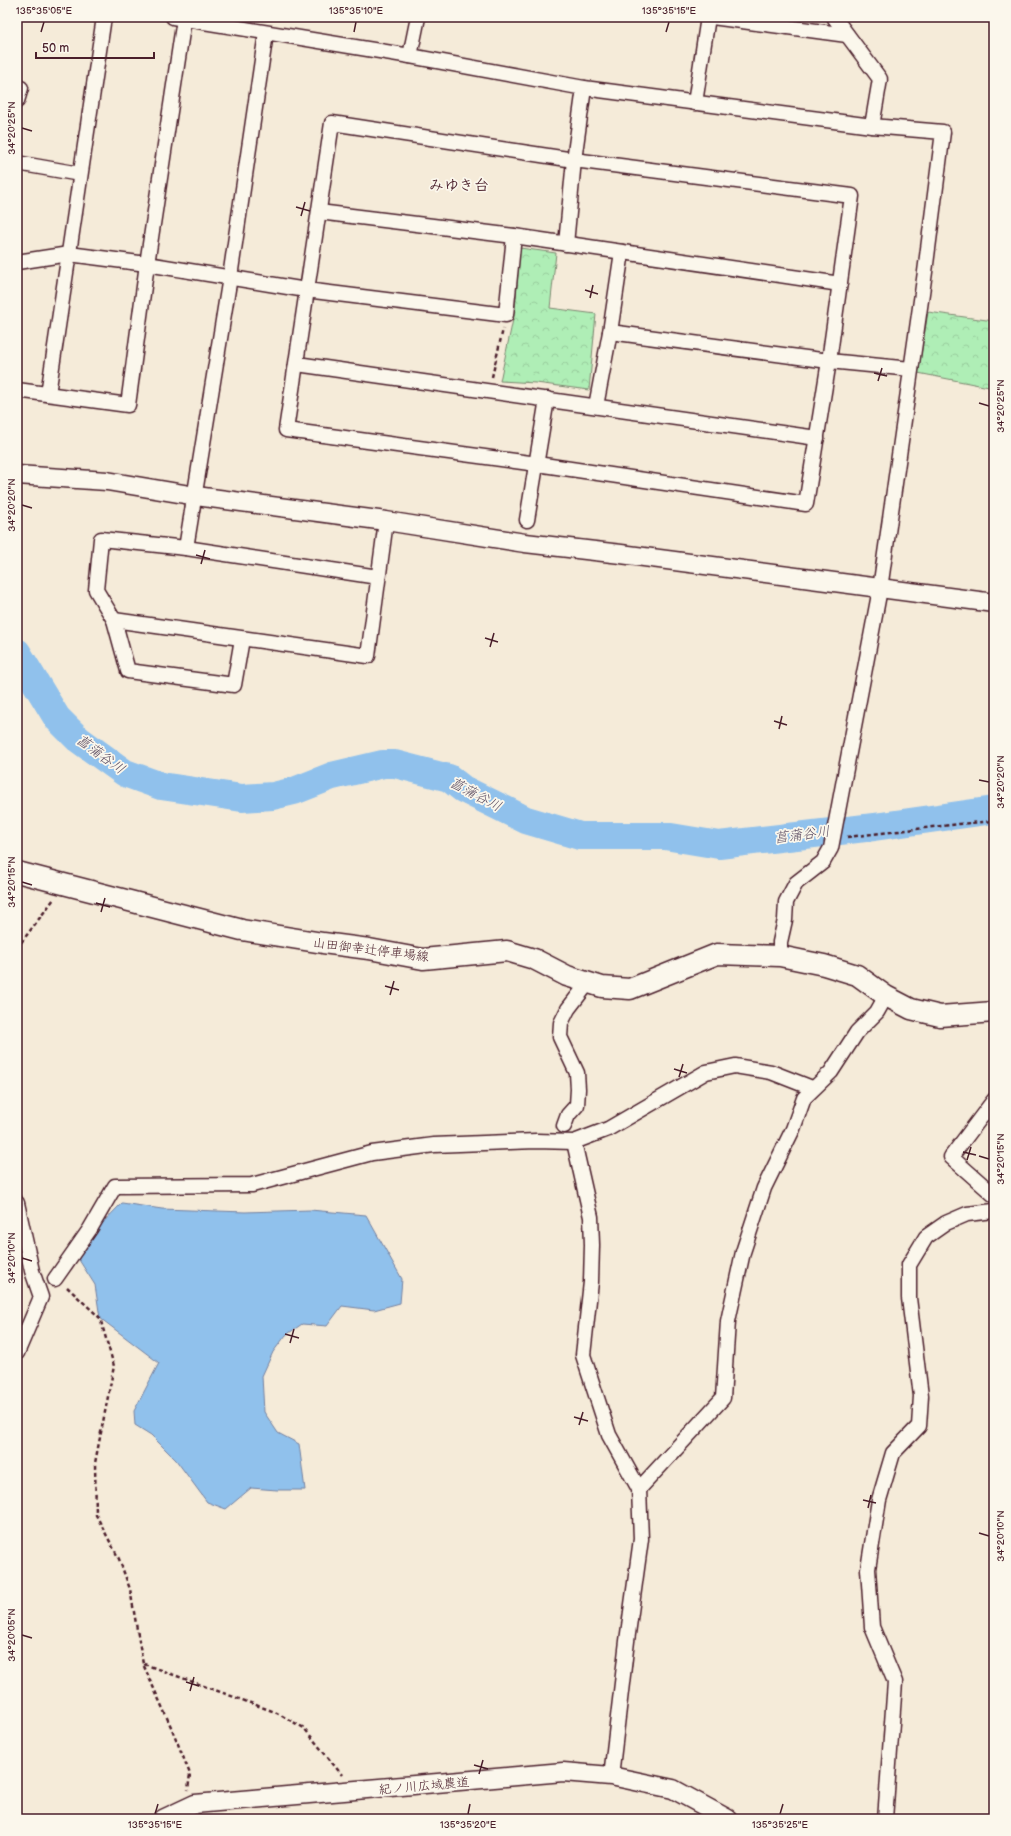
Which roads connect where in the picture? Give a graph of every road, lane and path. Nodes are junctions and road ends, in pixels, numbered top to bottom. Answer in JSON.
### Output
{"nodes":[{"id":1,"x":104,"y":17,"type":"edge"},
{"id":2,"x":418,"y":17,"type":"edge"},
{"id":3,"x":708,"y":17,"type":"edge"},
{"id":4,"x":712,"y":17,"type":"edge"},
{"id":5,"x":834,"y":17,"type":"edge"},
{"id":6,"x":178,"y":18,"type":"edge"},
{"id":7,"x":266,"y":33,"type":"junction"},
{"id":8,"x":847,"y":35,"type":"junction"},
{"id":9,"x":410,"y":56,"type":"junction"},
{"id":10,"x":17,"y":87,"type":"edge"},
{"id":11,"x":584,"y":88,"type":"junction"},
{"id":12,"x":17,"y":101,"type":"edge"},
{"id":13,"x":695,"y":103,"type":"junction"},
{"id":14,"x":872,"y":126,"type":"junction"},
{"id":15,"x":574,"y":160,"type":"junction"},
{"id":16,"x":17,"y":163,"type":"edge"},
{"id":17,"x":80,"y":174,"type":"junction"},
{"id":18,"x":319,"y":212,"type":"junction"},
{"id":19,"x":514,"y":236,"type":"junction"},
{"id":20,"x":566,"y":244,"type":"junction"},
{"id":21,"x":622,"y":252,"type":"junction"},
{"id":22,"x":69,"y":254,"type":"junction"},
{"id":23,"x":17,"y":262,"type":"edge"},
{"id":24,"x":147,"y":264,"type":"junction"},
{"id":25,"x":230,"y":277,"type":"junction"},
{"id":26,"x":840,"y":284,"type":"junction"},
{"id":27,"x":306,"y":290,"type":"junction"},
{"id":28,"x":506,"y":315,"type":"junction"},
{"id":29,"x":610,"y":332,"type":"junction"},
{"id":30,"x":829,"y":361,"type":"junction"},
{"id":31,"x":297,"y":364,"type":"junction"},
{"id":32,"x":911,"y":369,"type":"junction"},
{"id":33,"x":17,"y":390,"type":"edge"},
{"id":34,"x":489,"y":391,"type":"junction"},
{"id":35,"x":48,"y":394,"type":"junction"},
{"id":36,"x":547,"y":399,"type":"junction"},
{"id":37,"x":596,"y":406,"type":"junction"},
{"id":38,"x":817,"y":438,"type":"junction"},
{"id":39,"x":537,"y":464,"type":"junction"},
{"id":40,"x":17,"y":475,"type":"edge"},
{"id":41,"x":196,"y":496,"type":"junction"},
{"id":42,"x":527,"y":520,"type":"dead end"},
{"id":43,"x":386,"y":522,"type":"junction"},
{"id":44,"x":186,"y":548,"type":"junction"},
{"id":45,"x":378,"y":577,"type":"junction"},
{"id":46,"x":880,"y":589,"type":"junction"},
{"id":47,"x":994,"y":603,"type":"edge"},
{"id":48,"x":114,"y":620,"type":"junction"},
{"id":49,"x":242,"y":639,"type":"junction"},
{"id":50,"x":994,"y":821,"type":"edge"},
{"id":51,"x":846,"y":837,"type":"dead end"},
{"id":52,"x":17,"y":872,"type":"edge"},
{"id":53,"x":65,"y":884,"type":"junction"},
{"id":54,"x":17,"y":948,"type":"edge"},
{"id":55,"x":780,"y":956,"type":"junction"},
{"id":56,"x":588,"y":983,"type":"junction"},
{"id":57,"x":886,"y":996,"type":"junction"},
{"id":58,"x":994,"y":1012,"type":"edge"},
{"id":59,"x":812,"y":1088,"type":"junction"},
{"id":60,"x":994,"y":1100,"type":"edge"},
{"id":61,"x":564,"y":1126,"type":"dead end"},
{"id":62,"x":574,"y":1142,"type":"junction"},
{"id":63,"x":994,"y":1195,"type":"edge"},
{"id":64,"x":17,"y":1203,"type":"edge"},
{"id":65,"x":994,"y":1211,"type":"edge"},
{"id":66,"x":55,"y":1279,"type":"joint"},
{"id":67,"x":17,"y":1353,"type":"edge"},
{"id":68,"x":639,"y":1489,"type":"junction"},
{"id":69,"x":143,"y":1664,"type":"junction"},
{"id":70,"x":611,"y":1776,"type":"junction"},
{"id":71,"x":354,"y":1791,"type":"junction"},
{"id":72,"x":186,"y":1807,"type":"junction"},
{"id":73,"x":163,"y":1819,"type":"edge"},
{"id":74,"x":728,"y":1819,"type":"edge"},
{"id":75,"x":885,"y":1819,"type":"edge"}],
"edges":[{"from":1,"to":17,"type":"street"},
{"from":2,"to":9,"type":"street"},
{"from":3,"to":13,"type":"street"},
{"from":4,"to":8,"type":"street"},
{"from":5,"to":8,"type":"street"},
{"from":6,"to":7,"type":"street"},
{"from":6,"to":24,"type":"street"},
{"from":7,"to":9,"type":"street"},
{"from":7,"to":25,"type":"street"},
{"from":8,"to":14,"type":"street"},
{"from":9,"to":11,"type":"street"},
{"from":10,"to":12,"type":"street"},
{"from":11,"to":13,"type":"street"},
{"from":11,"to":15,"type":"street"},
{"from":13,"to":14,"type":"street"},
{"from":14,"to":32,"type":"street"},
{"from":15,"to":18,"type":"street"},
{"from":15,"to":20,"type":"street"},
{"from":15,"to":26,"type":"street"},
{"from":16,"to":17,"type":"street"},
{"from":17,"to":22,"type":"street"},
{"from":18,"to":19,"type":"street"},
{"from":18,"to":27,"type":"street"},
{"from":19,"to":20,"type":"street"},
{"from":19,"to":28,"type":"street"},
{"from":20,"to":21,"type":"street"},
{"from":21,"to":26,"type":"street"},
{"from":21,"to":29,"type":"street"},
{"from":22,"to":23,"type":"street"},
{"from":22,"to":24,"type":"street"},
{"from":22,"to":35,"type":"street"},
{"from":24,"to":25,"type":"street"},
{"from":24,"to":35,"type":"street"},
{"from":25,"to":27,"type":"street"},
{"from":25,"to":41,"type":"street"},
{"from":26,"to":30,"type":"street"},
{"from":27,"to":28,"type":"street"},
{"from":27,"to":31,"type":"street"},
{"from":28,"to":34,"type":"path"},
{"from":29,"to":30,"type":"street"},
{"from":29,"to":37,"type":"street"},
{"from":30,"to":32,"type":"street"},
{"from":30,"to":38,"type":"street"},
{"from":31,"to":34,"type":"street"},
{"from":31,"to":39,"type":"street"},
{"from":32,"to":46,"type":"street"},
{"from":33,"to":35,"type":"street"},
{"from":34,"to":36,"type":"street"},
{"from":36,"to":37,"type":"street"},
{"from":36,"to":39,"type":"street"},
{"from":37,"to":38,"type":"street"},
{"from":38,"to":39,"type":"street"},
{"from":39,"to":42,"type":"street"},
{"from":40,"to":41,"type":"street"},
{"from":41,"to":43,"type":"street"},
{"from":41,"to":44,"type":"street"},
{"from":43,"to":45,"type":"street"},
{"from":43,"to":46,"type":"street"},
{"from":44,"to":45,"type":"street"},
{"from":44,"to":48,"type":"street"},
{"from":45,"to":49,"type":"street"},
{"from":46,"to":47,"type":"street"},
{"from":46,"to":55,"type":"street"},
{"from":48,"to":49,"type":"street"},
{"from":48,"to":49,"type":"street"},
{"from":50,"to":51,"type":"path"},
{"from":52,"to":53,"type":"main road","name":"山田御幸辻停車場線"},
{"from":53,"to":54,"type":"path"},
{"from":53,"to":56,"type":"main road","name":"山田御幸辻停車場線"},
{"from":55,"to":56,"type":"main road","name":"山田御幸辻停車場線"},
{"from":55,"to":57,"type":"main road","name":"山田御幸辻停車場線"},
{"from":56,"to":61,"type":"street"},
{"from":57,"to":58,"type":"main road","name":"山田御幸辻停車場線"},
{"from":57,"to":59,"type":"street"},
{"from":59,"to":62,"type":"street"},
{"from":59,"to":68,"type":"street"},
{"from":60,"to":63,"type":"street"},
{"from":62,"to":66,"type":"street"},
{"from":62,"to":68,"type":"street"},
{"from":64,"to":67,"type":"street"},
{"from":65,"to":75,"type":"street"},
{"from":66,"to":69,"type":"path"},
{"from":68,"to":70,"type":"street"},
{"from":69,"to":71,"type":"path"},
{"from":69,"to":72,"type":"path"},
{"from":70,"to":71,"type":"street","name":"紀ノ川広域農道"},
{"from":70,"to":74,"type":"street","name":"紀ノ川広域農道"},
{"from":71,"to":72,"type":"street","name":"紀ノ川広域農道"},
{"from":72,"to":73,"type":"street","name":"紀ノ川広域農道"}]}
